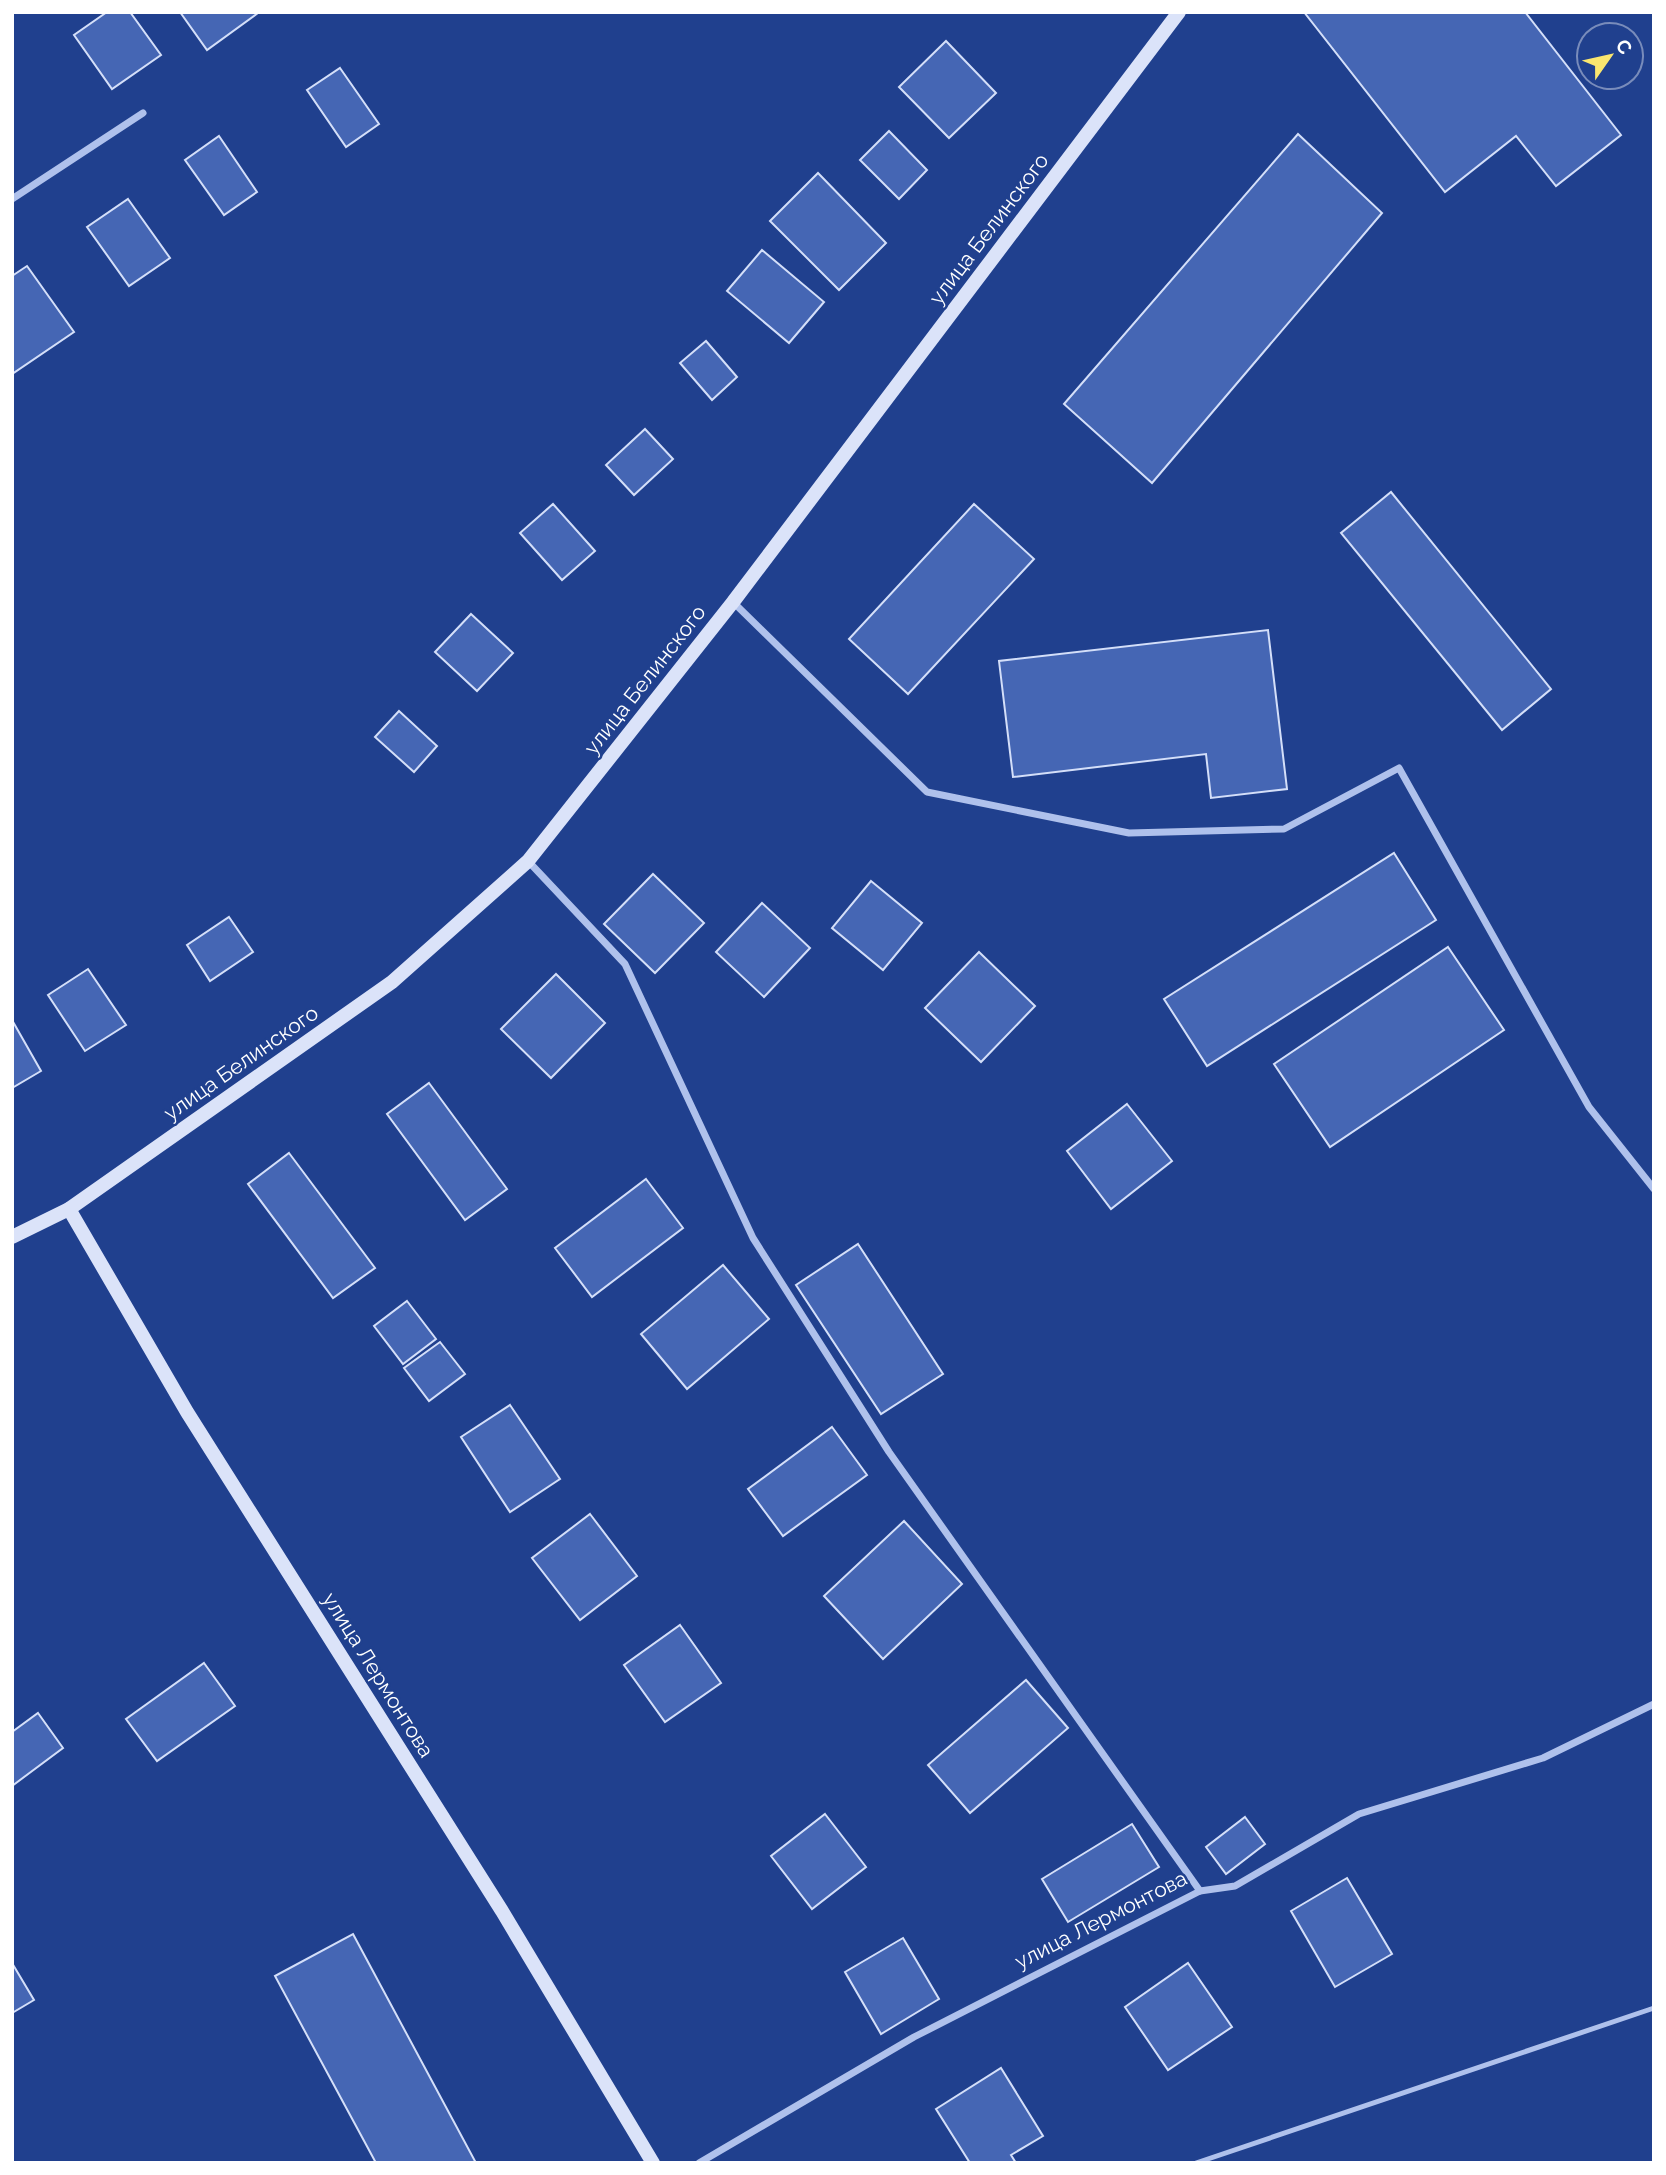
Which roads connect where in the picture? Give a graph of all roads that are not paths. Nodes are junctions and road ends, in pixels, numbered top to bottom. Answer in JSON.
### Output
{"nodes":[{"id":1,"x":1179,"y":12,"type":"edge"},
{"id":2,"x":143,"y":113,"type":"dead end"},
{"id":3,"x":12,"y":199,"type":"edge"},
{"id":4,"x":733,"y":602,"type":"junction"},
{"id":5,"x":528,"y":861,"type":"junction"},
{"id":6,"x":1654,"y":1189,"type":"edge"},
{"id":7,"x":69,"y":1209,"type":"junction"},
{"id":8,"x":12,"y":1237,"type":"edge"},
{"id":9,"x":1654,"y":1704,"type":"edge"},
{"id":10,"x":1200,"y":1891,"type":"junction"},
{"id":11,"x":1654,"y":2008,"type":"edge"},
{"id":12,"x":653,"y":2163,"type":"edge"},
{"id":13,"x":699,"y":2163,"type":"edge"},
{"id":14,"x":1196,"y":2163,"type":"edge"}],
"edges":[{"from":1,"to":4,"type":"street","name":"улица Белинского"},
{"from":2,"to":3,"type":"street"},
{"from":4,"to":5,"type":"street","name":"улица Белинского"},
{"from":4,"to":6,"type":"street"},
{"from":5,"to":7,"type":"street","name":"улица Белинского"},
{"from":5,"to":10,"type":"street"},
{"from":7,"to":8,"type":"street","name":"улица Белинского"},
{"from":7,"to":12,"type":"street","name":"улица Лермонтова"},
{"from":9,"to":10,"type":"street","name":"улица Лермонтова"},
{"from":10,"to":13,"type":"street","name":"улица Лермонтова"},
{"from":11,"to":14,"type":"lane"}]}
